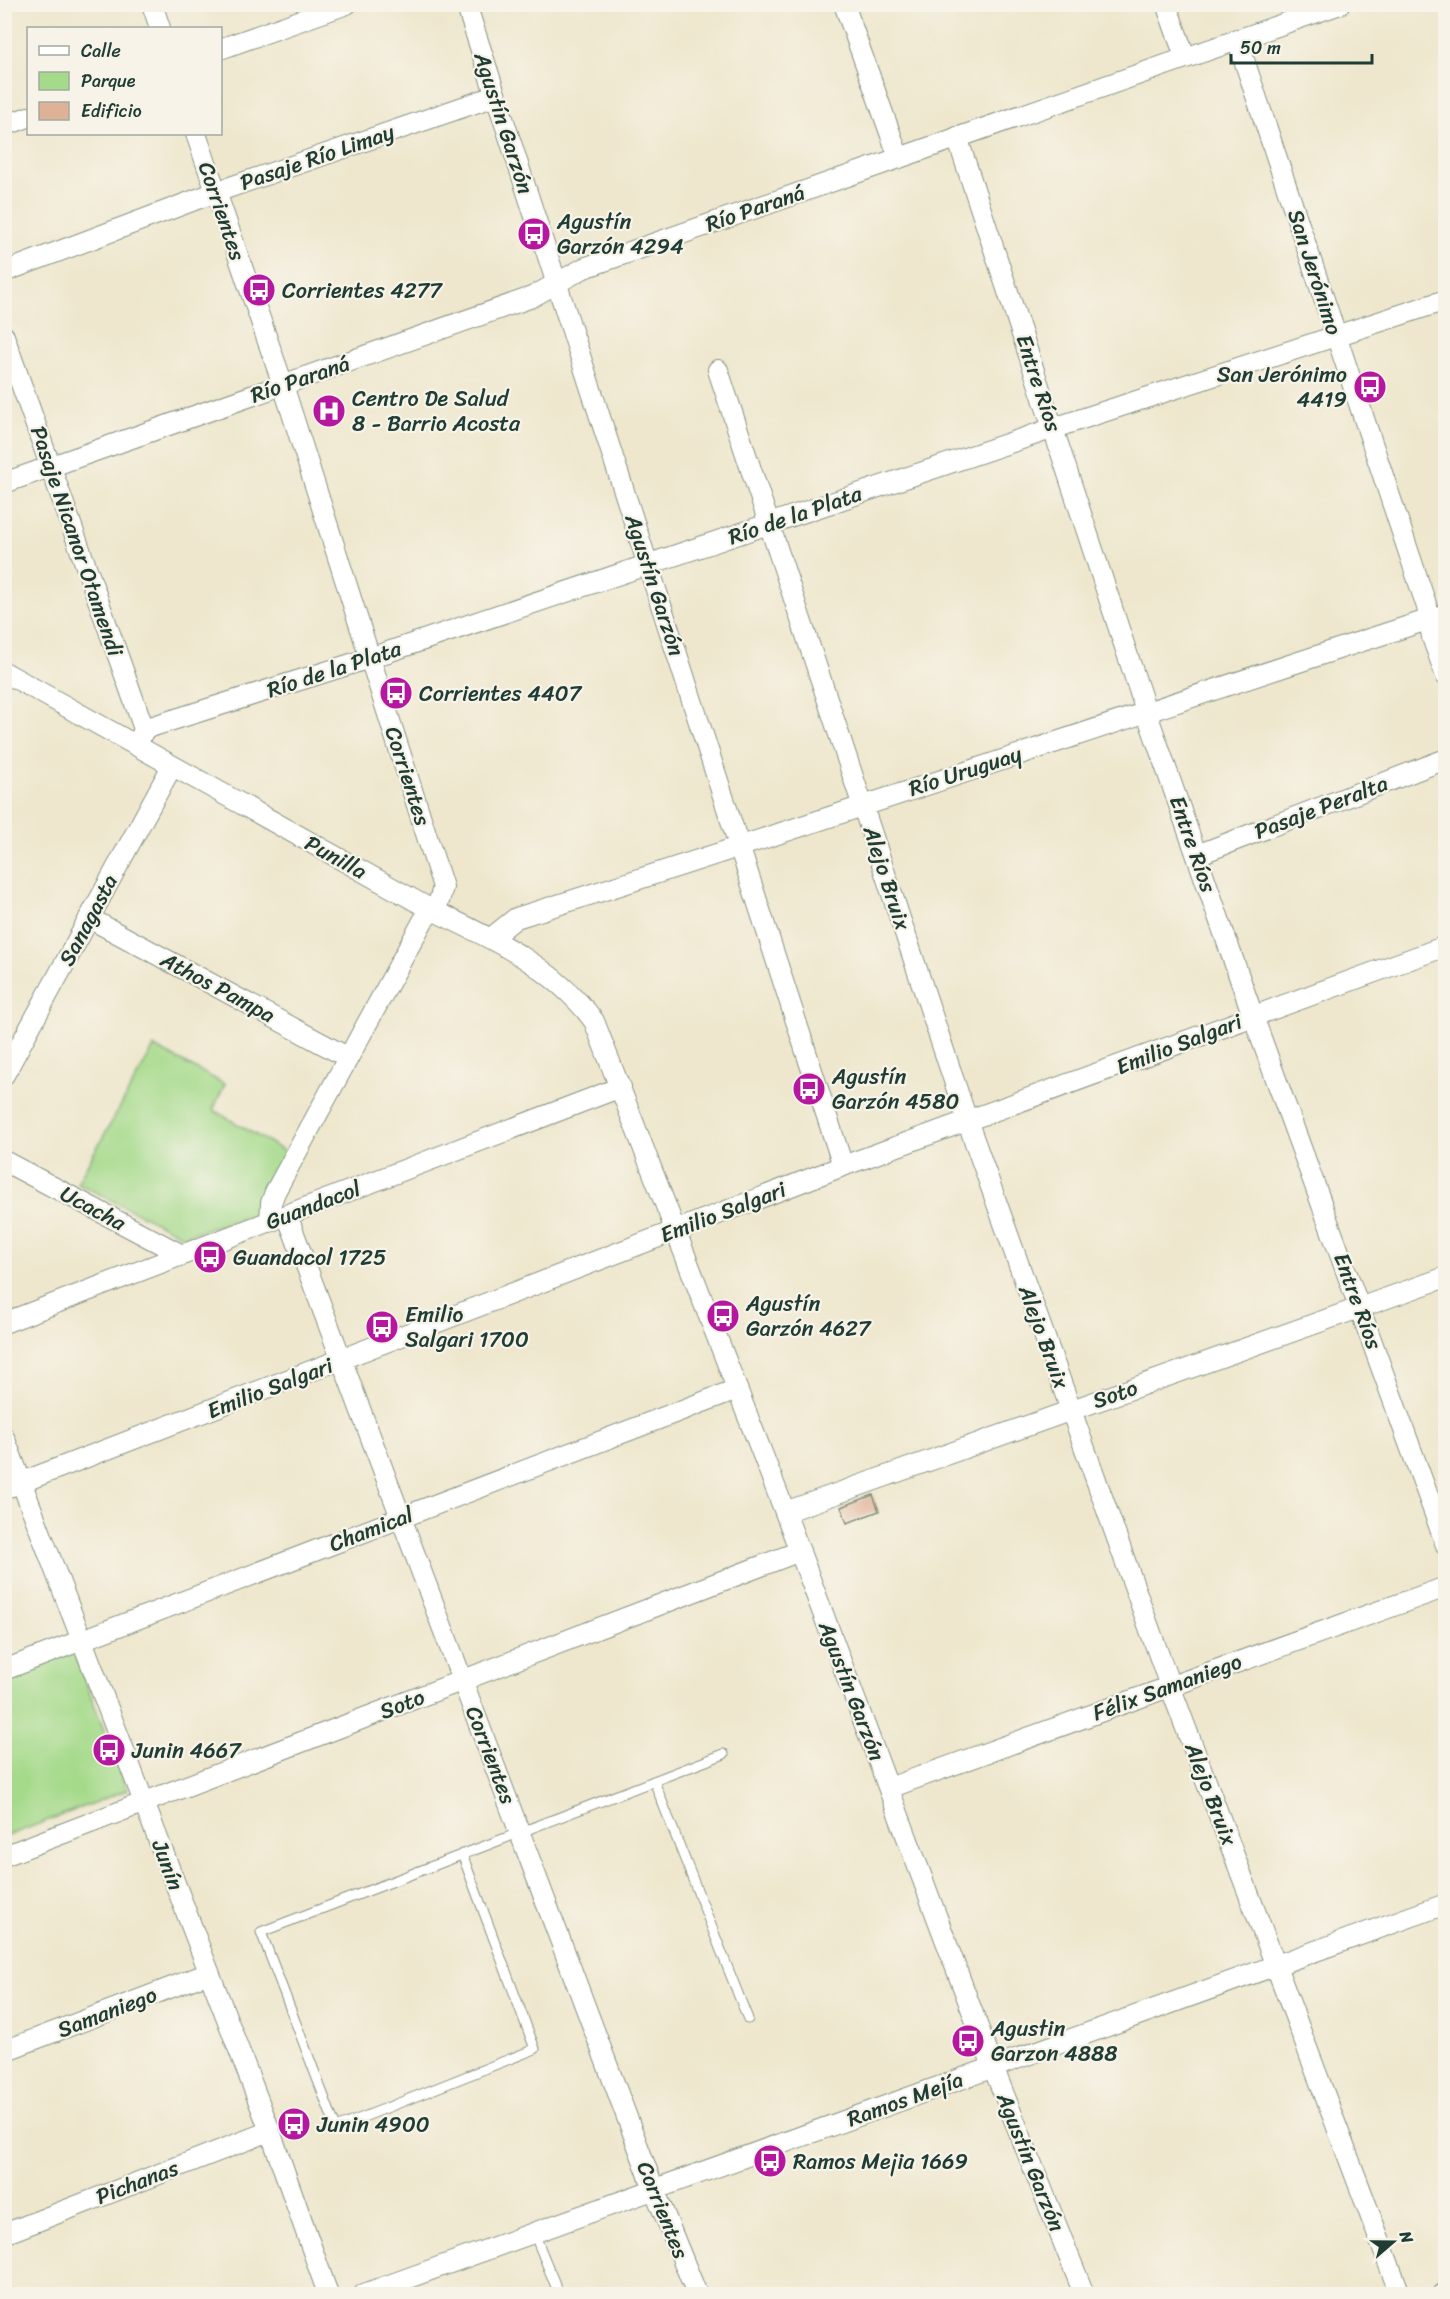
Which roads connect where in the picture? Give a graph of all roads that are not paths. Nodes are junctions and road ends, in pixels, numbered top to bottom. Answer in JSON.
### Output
{"nodes":[{"id":1,"x":152,"y":4,"type":"edge"},
{"id":2,"x":348,"y":4,"type":"edge"},
{"id":3,"x":466,"y":4,"type":"edge"},
{"id":4,"x":844,"y":4,"type":"edge"},
{"id":5,"x":1166,"y":4,"type":"edge"},
{"id":6,"x":1340,"y":4,"type":"edge"},
{"id":7,"x":160,"y":27,"type":"edge"},
{"id":8,"x":1237,"y":39,"type":"junction"},
{"id":9,"x":222,"y":48,"type":"edge"},
{"id":10,"x":1185,"y":57,"type":"junction"},
{"id":11,"x":495,"y":96,"type":"junction"},
{"id":12,"x":27,"y":117,"type":"edge"},
{"id":13,"x":4,"y":126,"type":"edge"},
{"id":14,"x":196,"y":135,"type":"edge"},
{"id":15,"x":957,"y":137,"type":"junction"},
{"id":16,"x":898,"y":158,"type":"junction"},
{"id":17,"x":216,"y":192,"type":"junction"},
{"id":18,"x":4,"y":272,"type":"edge"},
{"id":19,"x":557,"y":284,"type":"junction"},
{"id":20,"x":1446,"y":300,"type":"edge"},
{"id":21,"x":4,"y":336,"type":"edge"},
{"id":22,"x":1337,"y":337,"type":"junction"},
{"id":23,"x":718,"y":370,"type":"dead end"},
{"id":24,"x":283,"y":385,"type":"junction"},
{"id":25,"x":1054,"y":428,"type":"junction"},
{"id":26,"x":51,"y":467,"type":"junction"},
{"id":27,"x":4,"y":483,"type":"edge"},
{"id":28,"x":770,"y":523,"type":"junction"},
{"id":29,"x":648,"y":565,"type":"junction"},
{"id":30,"x":1438,"y":617,"type":"edge"},
{"id":31,"x":370,"y":658,"type":"junction"},
{"id":32,"x":4,"y":672,"type":"edge"},
{"id":33,"x":1446,"y":676,"type":"edge"},
{"id":34,"x":1146,"y":711,"type":"junction"},
{"id":35,"x":140,"y":737,"type":"junction"},
{"id":36,"x":1446,"y":759,"type":"edge"},
{"id":37,"x":172,"y":766,"type":"junction"},
{"id":38,"x":862,"y":805,"type":"junction"},
{"id":39,"x":740,"y":848,"type":"junction"},
{"id":40,"x":1197,"y":855,"type":"junction"},
{"id":41,"x":432,"y":910,"type":"junction"},
{"id":42,"x":88,"y":918,"type":"junction"},
{"id":43,"x":491,"y":938,"type":"junction"},
{"id":44,"x":1446,"y":946,"type":"edge"},
{"id":45,"x":1253,"y":1016,"type":"junction"},
{"id":46,"x":347,"y":1057,"type":"junction"},
{"id":47,"x":4,"y":1075,"type":"edge"},
{"id":48,"x":621,"y":1087,"type":"junction"},
{"id":49,"x":968,"y":1123,"type":"junction"},
{"id":50,"x":4,"y":1161,"type":"edge"},
{"id":51,"x":843,"y":1166,"type":"junction"},
{"id":52,"x":279,"y":1218,"type":"junction"},
{"id":53,"x":676,"y":1231,"type":"junction"},
{"id":54,"x":182,"y":1255,"type":"junction"},
{"id":55,"x":1446,"y":1277,"type":"edge"},
{"id":56,"x":1361,"y":1308,"type":"junction"},
{"id":57,"x":4,"y":1323,"type":"edge"},
{"id":58,"x":342,"y":1360,"type":"junction"},
{"id":59,"x":737,"y":1389,"type":"junction"},
{"id":60,"x":1070,"y":1409,"type":"junction"},
{"id":61,"x":4,"y":1437,"type":"edge"},
{"id":62,"x":13,"y":1486,"type":"edge"},
{"id":63,"x":785,"y":1512,"type":"junction"},
{"id":64,"x":401,"y":1518,"type":"junction"},
{"id":65,"x":1446,"y":1545,"type":"edge"},
{"id":66,"x":800,"y":1551,"type":"junction"},
{"id":67,"x":1446,"y":1587,"type":"edge"},
{"id":68,"x":82,"y":1640,"type":"junction"},
{"id":69,"x":4,"y":1670,"type":"edge"},
{"id":70,"x":462,"y":1681,"type":"junction"},
{"id":71,"x":1170,"y":1686,"type":"junction"},
{"id":72,"x":724,"y":1754,"type":"dead end"},
{"id":73,"x":654,"y":1781,"type":"junction"},
{"id":74,"x":889,"y":1788,"type":"junction"},
{"id":75,"x":144,"y":1803,"type":"junction"},
{"id":76,"x":520,"y":1832,"type":"junction"},
{"id":77,"x":462,"y":1854,"type":"junction"},
{"id":78,"x":4,"y":1856,"type":"edge"},
{"id":79,"x":1446,"y":1904,"type":"edge"},
{"id":80,"x":1276,"y":1966,"type":"junction"},
{"id":81,"x":209,"y":1973,"type":"junction"},
{"id":82,"x":748,"y":2019,"type":"dead end"},
{"id":83,"x":4,"y":2051,"type":"edge"},
{"id":84,"x":993,"y":2067,"type":"junction"},
{"id":85,"x":270,"y":2131,"type":"junction"},
{"id":86,"x":654,"y":2189,"type":"junction"},
{"id":87,"x":534,"y":2233,"type":"junction"},
{"id":88,"x":4,"y":2234,"type":"edge"},
{"id":89,"x":328,"y":2295,"type":"edge"},
{"id":90,"x":364,"y":2295,"type":"edge"},
{"id":91,"x":559,"y":2295,"type":"edge"},
{"id":92,"x":697,"y":2295,"type":"edge"},
{"id":93,"x":1084,"y":2295,"type":"edge"},
{"id":94,"x":1400,"y":2295,"type":"edge"}],
"edges":[{"from":1,"to":7,"type":"street"},
{"from":2,"to":9,"type":"street"},
{"from":3,"to":11,"type":"street","name":"Agustín Garzón"},
{"from":4,"to":16,"type":"street"},
{"from":5,"to":10,"type":"street"},
{"from":6,"to":8,"type":"street","name":"Río Paraná"},
{"from":8,"to":10,"type":"street","name":"Río Paraná"},
{"from":8,"to":22,"type":"street","name":"San Jerónimo"},
{"from":10,"to":15,"type":"street","name":"Río Paraná"},
{"from":11,"to":17,"type":"street","name":"Pasaje Río Limay"},
{"from":11,"to":19,"type":"street","name":"Agustín Garzón"},
{"from":12,"to":13,"type":"street"},
{"from":14,"to":17,"type":"street","name":"Corrientes"},
{"from":15,"to":16,"type":"street","name":"Río Paraná"},
{"from":15,"to":25,"type":"street","name":"Entre Ríos"},
{"from":16,"to":19,"type":"street","name":"Río Paraná"},
{"from":17,"to":18,"type":"street","name":"Pasaje Río Limay"},
{"from":17,"to":24,"type":"street","name":"Corrientes"},
{"from":19,"to":24,"type":"street","name":"Río Paraná"},
{"from":19,"to":29,"type":"street","name":"Agustín Garzón"},
{"from":20,"to":22,"type":"street","name":"Río de la Plata"},
{"from":21,"to":26,"type":"street","name":"Pasaje Nicanor Otamendi"},
{"from":22,"to":25,"type":"street","name":"Río de la Plata"},
{"from":22,"to":30,"type":"street","name":"San Jerónimo"},
{"from":23,"to":28,"type":"street","name":"Alejo Bruix"},
{"from":24,"to":26,"type":"street","name":"Río Paraná"},
{"from":24,"to":31,"type":"street","name":"Corrientes"},
{"from":25,"to":28,"type":"street","name":"Río de la Plata"},
{"from":25,"to":34,"type":"street","name":"Entre Ríos"},
{"from":26,"to":27,"type":"street","name":"Río Paraná"},
{"from":26,"to":35,"type":"street","name":"Pasaje Nicanor Otamendi"},
{"from":28,"to":29,"type":"street","name":"Río de la Plata"},
{"from":28,"to":38,"type":"street","name":"Alejo Bruix"},
{"from":29,"to":31,"type":"street","name":"Río de la Plata"},
{"from":29,"to":39,"type":"street","name":"Agustín Garzón"},
{"from":30,"to":33,"type":"street","name":"San Jerónimo"},
{"from":30,"to":34,"type":"street","name":"Río Uruguay"},
{"from":31,"to":35,"type":"street","name":"Río de la Plata"},
{"from":31,"to":41,"type":"street","name":"Corrientes"},
{"from":32,"to":35,"type":"street","name":"Punilla"},
{"from":34,"to":38,"type":"street","name":"Río Uruguay"},
{"from":34,"to":40,"type":"street","name":"Entre Ríos"},
{"from":35,"to":37,"type":"street","name":"Punilla"},
{"from":36,"to":40,"type":"street","name":"Pasaje Peralta"},
{"from":37,"to":41,"type":"street","name":"Punilla"},
{"from":37,"to":42,"type":"street","name":"Sanagasta"},
{"from":38,"to":39,"type":"street","name":"Río Uruguay"},
{"from":38,"to":49,"type":"street","name":"Alejo Bruix"},
{"from":39,"to":43,"type":"street","name":"Río Uruguay"},
{"from":39,"to":51,"type":"street","name":"Agustín Garzón"},
{"from":40,"to":45,"type":"street","name":"Entre Ríos"},
{"from":41,"to":43,"type":"street","name":"Punilla"},
{"from":41,"to":46,"type":"street","name":"Corrientes"},
{"from":42,"to":46,"type":"street","name":"Athos Pampa"},
{"from":42,"to":47,"type":"street","name":"Sanagasta"},
{"from":43,"to":48,"type":"street","name":"Punilla"},
{"from":44,"to":45,"type":"street","name":"Emilio Salgari"},
{"from":45,"to":49,"type":"street","name":"Emilio Salgari"},
{"from":45,"to":56,"type":"street","name":"Entre Ríos"},
{"from":46,"to":52,"type":"street","name":"Corrientes"},
{"from":48,"to":52,"type":"street","name":"Guandacol"},
{"from":48,"to":53,"type":"street","name":"Agustín Garzón"},
{"from":49,"to":51,"type":"street","name":"Emilio Salgari"},
{"from":49,"to":60,"type":"street","name":"Alejo Bruix"},
{"from":50,"to":54,"type":"street","name":"Ucacha"},
{"from":51,"to":53,"type":"street","name":"Emilio Salgari"},
{"from":52,"to":54,"type":"street","name":"Guandacol"},
{"from":52,"to":58,"type":"street","name":"Corrientes"},
{"from":53,"to":58,"type":"street","name":"Emilio Salgari"},
{"from":53,"to":59,"type":"street","name":"Agustín Garzón"},
{"from":54,"to":57,"type":"street","name":"Guandacol"},
{"from":55,"to":56,"type":"street","name":"Soto"},
{"from":56,"to":60,"type":"street","name":"Soto"},
{"from":56,"to":65,"type":"street","name":"Entre Ríos"},
{"from":58,"to":62,"type":"street","name":"Emilio Salgari"},
{"from":58,"to":64,"type":"street","name":"Corrientes"},
{"from":59,"to":63,"type":"street","name":"Agustín Garzón"},
{"from":59,"to":64,"type":"street","name":"Chamical"},
{"from":60,"to":63,"type":"street","name":"Soto"},
{"from":60,"to":71,"type":"street","name":"Alejo Bruix"},
{"from":61,"to":62,"type":"street","name":"Junín"},
{"from":62,"to":68,"type":"street","name":"Junín"},
{"from":63,"to":66,"type":"street","name":"Agustín Garzón"},
{"from":64,"to":68,"type":"street","name":"Chamical"},
{"from":64,"to":70,"type":"street","name":"Corrientes"},
{"from":66,"to":70,"type":"street","name":"Soto"},
{"from":66,"to":74,"type":"street","name":"Agustín Garzón"},
{"from":67,"to":71,"type":"street","name":"Félix Samaniego"},
{"from":68,"to":69,"type":"street","name":"Chamical"},
{"from":68,"to":75,"type":"street","name":"Junín"},
{"from":70,"to":75,"type":"street","name":"Soto"},
{"from":70,"to":76,"type":"street","name":"Corrientes"},
{"from":71,"to":74,"type":"street","name":"Félix Samaniego"},
{"from":71,"to":80,"type":"street","name":"Alejo Bruix"},
{"from":72,"to":73,"type":"lane"},
{"from":73,"to":76,"type":"lane"},
{"from":73,"to":82,"type":"lane"},
{"from":74,"to":84,"type":"street","name":"Agustín Garzón"},
{"from":75,"to":78,"type":"street","name":"Soto"},
{"from":75,"to":81,"type":"street","name":"Junín"},
{"from":76,"to":77,"type":"lane"},
{"from":76,"to":86,"type":"street","name":"Corrientes"},
{"from":77,"to":77,"type":"lane"},
{"from":79,"to":80,"type":"street","name":"Ramos Mejía"},
{"from":80,"to":84,"type":"street","name":"Ramos Mejía"},
{"from":80,"to":94,"type":"street","name":"Alejo Bruix"},
{"from":81,"to":83,"type":"street","name":"Samaniego"},
{"from":81,"to":85,"type":"street","name":"Junín"},
{"from":84,"to":86,"type":"street","name":"Ramos Mejía"},
{"from":84,"to":93,"type":"street","name":"Agustín Garzón"},
{"from":85,"to":88,"type":"street","name":"Pichanas"},
{"from":85,"to":89,"type":"street","name":"Junín"},
{"from":86,"to":87,"type":"street","name":"Ramos Mejía"},
{"from":86,"to":92,"type":"street","name":"Corrientes"},
{"from":87,"to":90,"type":"street","name":"Ramos Mejía"},
{"from":87,"to":91,"type":"lane"}]}
